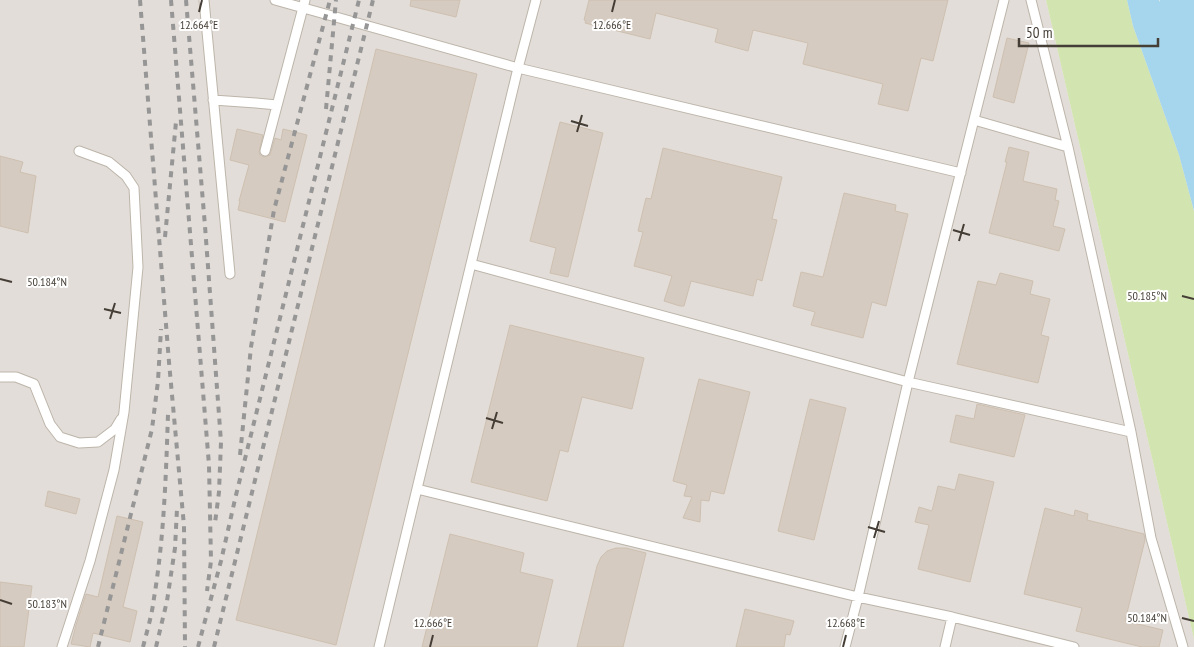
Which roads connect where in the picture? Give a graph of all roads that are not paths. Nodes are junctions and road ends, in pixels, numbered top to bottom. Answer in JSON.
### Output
{"nodes":[{"id":1,"x":204,"y":0,"type":"edge"},
{"id":2,"x":275,"y":0,"type":"edge"},
{"id":3,"x":536,"y":0,"type":"edge"},
{"id":4,"x":1004,"y":0,"type":"edge"},
{"id":5,"x":1032,"y":0,"type":"edge"},
{"id":6,"x":304,"y":4,"type":"edge"},
{"id":7,"x":518,"y":68,"type":"junction"},
{"id":8,"x":213,"y":100,"type":"junction"},
{"id":9,"x":277,"y":105,"type":"junction"},
{"id":10,"x":974,"y":120,"type":"junction"},
{"id":11,"x":1068,"y":147,"type":"junction"},
{"id":12,"x":79,"y":151,"type":"dead end"},
{"id":13,"x":265,"y":151,"type":"dead end"},
{"id":14,"x":961,"y":173,"type":"junction"},
{"id":15,"x":471,"y":264,"type":"junction"},
{"id":16,"x":230,"y":274,"type":"dead end"},
{"id":17,"x":0,"y":377,"type":"edge"},
{"id":18,"x":908,"y":382,"type":"junction"},
{"id":19,"x":124,"y":412,"type":"junction"},
{"id":20,"x":1131,"y":432,"type":"junction"},
{"id":21,"x":417,"y":489,"type":"junction"},
{"id":22,"x":858,"y":598,"type":"junction"},
{"id":23,"x":952,"y":617,"type":"junction"},
{"id":24,"x":62,"y":647,"type":"edge"},
{"id":25,"x":378,"y":647,"type":"edge"},
{"id":26,"x":845,"y":647,"type":"edge"},
{"id":27,"x":945,"y":647,"type":"edge"},
{"id":28,"x":1074,"y":647,"type":"edge"},
{"id":29,"x":1183,"y":647,"type":"edge"}],
"edges":[{"from":1,"to":8,"type":"lane"},
{"from":2,"to":6,"type":"lane"},
{"from":3,"to":7,"type":"lane"},
{"from":4,"to":10,"type":"lane"},
{"from":5,"to":11,"type":"lane"},
{"from":6,"to":7,"type":"lane"},
{"from":6,"to":9,"type":"lane"},
{"from":7,"to":14,"type":"lane"},
{"from":7,"to":15,"type":"lane"},
{"from":8,"to":9,"type":"lane"},
{"from":8,"to":16,"type":"lane"},
{"from":9,"to":13,"type":"lane"},
{"from":10,"to":11,"type":"lane"},
{"from":10,"to":14,"type":"lane"},
{"from":11,"to":20,"type":"lane"},
{"from":12,"to":19,"type":"lane"},
{"from":14,"to":18,"type":"lane"},
{"from":15,"to":18,"type":"lane"},
{"from":15,"to":21,"type":"lane"},
{"from":17,"to":19,"type":"lane"},
{"from":18,"to":20,"type":"lane"},
{"from":18,"to":22,"type":"lane"},
{"from":19,"to":24,"type":"lane"},
{"from":20,"to":29,"type":"lane"},
{"from":21,"to":22,"type":"lane"},
{"from":21,"to":25,"type":"lane"},
{"from":22,"to":23,"type":"lane"},
{"from":22,"to":26,"type":"lane"},
{"from":23,"to":27,"type":"lane"},
{"from":23,"to":28,"type":"lane"}]}
